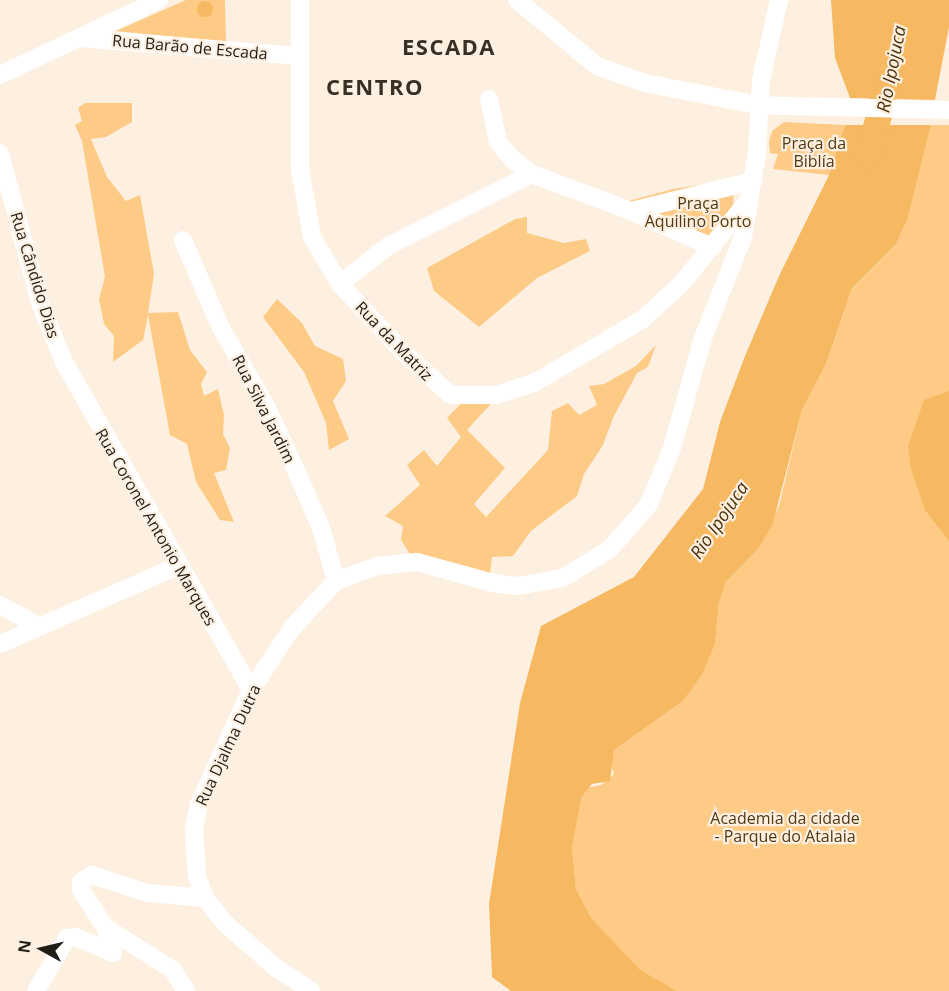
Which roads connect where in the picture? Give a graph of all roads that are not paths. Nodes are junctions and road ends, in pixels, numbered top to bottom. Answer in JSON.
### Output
{"nodes":[{"id":1,"x":159,"y":0,"type":"edge"},
{"id":2,"x":300,"y":0,"type":"edge"},
{"id":3,"x":517,"y":0,"type":"edge"},
{"id":4,"x":779,"y":0,"type":"edge"},
{"id":5,"x":80,"y":38,"type":"junction"},
{"id":6,"x":300,"y":56,"type":"junction"},
{"id":7,"x":0,"y":75,"type":"edge"},
{"id":8,"x":489,"y":99,"type":"dead end"},
{"id":9,"x":757,"y":105,"type":"junction"},
{"id":10,"x":949,"y":110,"type":"edge"},
{"id":11,"x":0,"y":153,"type":"edge"},
{"id":12,"x":532,"y":174,"type":"junction"},
{"id":13,"x":752,"y":189,"type":"junction"},
{"id":14,"x":631,"y":211,"type":"junction"},
{"id":15,"x":183,"y":240,"type":"dead end"},
{"id":16,"x":712,"y":247,"type":"junction"},
{"id":17,"x":340,"y":284,"type":"junction"},
{"id":18,"x":64,"y":362,"type":"joint"},
{"id":19,"x":178,"y":566,"type":"junction"},
{"id":20,"x":336,"y":581,"type":"junction"},
{"id":21,"x":0,"y":605,"type":"edge"},
{"id":22,"x":39,"y":626,"type":"junction"},
{"id":23,"x":0,"y":644,"type":"edge"},
{"id":24,"x":251,"y":690,"type":"junction"},
{"id":25,"x":205,"y":898,"type":"junction"},
{"id":26,"x":105,"y":927,"type":"junction"},
{"id":27,"x":36,"y":991,"type":"edge"},
{"id":28,"x":186,"y":991,"type":"edge"},
{"id":29,"x":311,"y":991,"type":"edge"}],
"edges":[{"from":1,"to":5,"type":"street"},
{"from":2,"to":6,"type":"street","name":"Rua da Matriz"},
{"from":3,"to":9,"type":"street"},
{"from":4,"to":9,"type":"street"},
{"from":5,"to":6,"type":"street","name":"Rua Barão de Escada"},
{"from":5,"to":7,"type":"street"},
{"from":6,"to":17,"type":"street","name":"Rua da Matriz"},
{"from":8,"to":12,"type":"street"},
{"from":9,"to":10,"type":"street"},
{"from":9,"to":13,"type":"street"},
{"from":11,"to":18,"type":"street","name":"Rua Cândido Dias"},
{"from":12,"to":14,"type":"street"},
{"from":12,"to":17,"type":"street"},
{"from":13,"to":14,"type":"street"},
{"from":13,"to":16,"type":"street"},
{"from":13,"to":20,"type":"street"},
{"from":14,"to":16,"type":"street"},
{"from":15,"to":20,"type":"street","name":"Rua Silva Jardim"},
{"from":16,"to":17,"type":"street","name":"Rua da Matriz"},
{"from":18,"to":19,"type":"street","name":"Rua Coronel Antonio Marques"},
{"from":19,"to":22,"type":"street"},
{"from":19,"to":24,"type":"street","name":"Rua Coronel Antonio Marques"},
{"from":20,"to":24,"type":"street","name":"Rua Djalma Dutra"},
{"from":21,"to":22,"type":"street"},
{"from":22,"to":23,"type":"street"},
{"from":24,"to":25,"type":"street","name":"Rua Djalma Dutra"},
{"from":25,"to":26,"type":"street"},
{"from":25,"to":29,"type":"street"},
{"from":26,"to":27,"type":"street"},
{"from":26,"to":28,"type":"street"}]}
